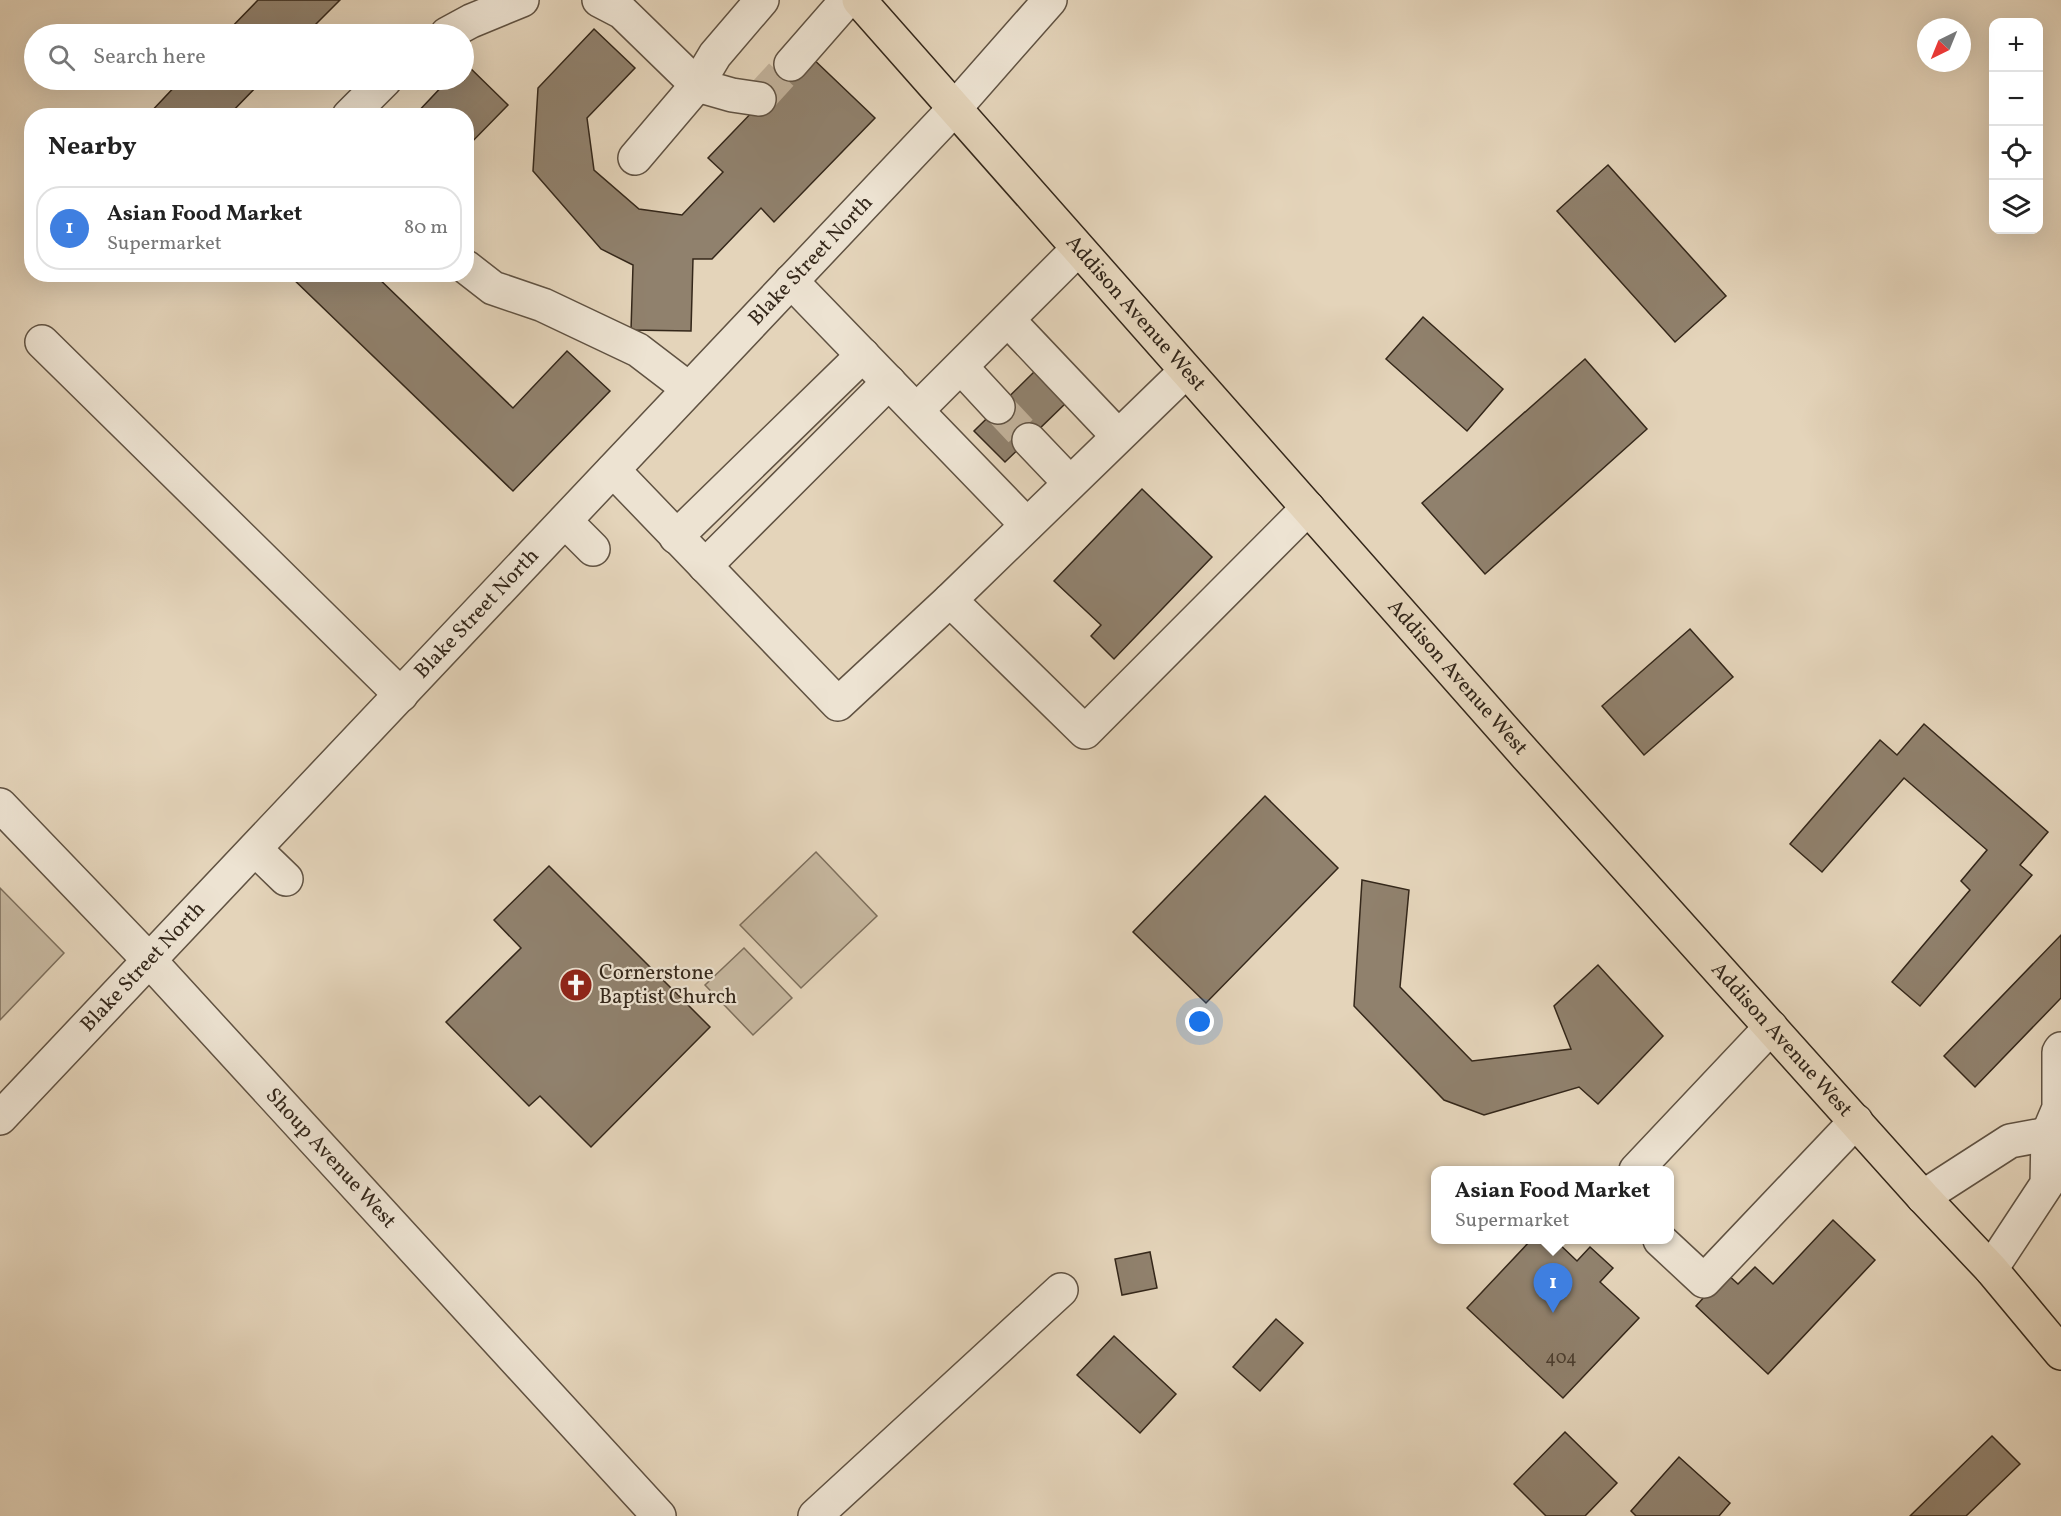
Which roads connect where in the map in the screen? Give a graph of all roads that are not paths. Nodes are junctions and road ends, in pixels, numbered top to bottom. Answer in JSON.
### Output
{"nodes":[{"id":1,"x":522,"y":0,"type":"edge"},
{"id":2,"x":599,"y":0,"type":"edge"},
{"id":3,"x":762,"y":0,"type":"edge"},
{"id":4,"x":847,"y":0,"type":"edge"},
{"id":5,"x":859,"y":0,"type":"edge"},
{"id":6,"x":1050,"y":0,"type":"edge"},
{"id":7,"x":465,"y":24,"type":"edge"},
{"id":8,"x":791,"y":64,"type":"tunnel mouth"},
{"id":9,"x":697,"y":85,"type":"junction"},
{"id":10,"x":375,"y":90,"type":"edge"},
{"id":11,"x":759,"y":99,"type":"dead end"},
{"id":12,"x":357,"y":108,"type":"edge"},
{"id":13,"x":954,"y":109,"type":"junction"},
{"id":14,"x":635,"y":158,"type":"dead end"},
{"id":15,"x":1078,"y":249,"type":"junction"},
{"id":16,"x":474,"y":273,"type":"edge"},
{"id":17,"x":791,"y":281,"type":"junction"},
{"id":18,"x":1008,"y":320,"type":"junction"},
{"id":19,"x":42,"y":342,"type":"dead end"},
{"id":20,"x":863,"y":355,"type":"junction"},
{"id":21,"x":961,"y":367,"type":"junction"},
{"id":22,"x":1186,"y":371,"type":"junction"},
{"id":23,"x":889,"y":382,"type":"junction"},
{"id":24,"x":689,"y":389,"type":"junction"},
{"id":25,"x":998,"y":408,"type":"tunnel mouth"},
{"id":26,"x":916,"y":410,"type":"junction"},
{"id":27,"x":1118,"y":436,"type":"junction"},
{"id":28,"x":1029,"y":440,"type":"tunnel mouth"},
{"id":29,"x":612,"y":470,"type":"junction"},
{"id":30,"x":1070,"y":483,"type":"junction"},
{"id":31,"x":1308,"y":508,"type":"junction"},
{"id":32,"x":565,"y":521,"type":"junction"},
{"id":33,"x":1027,"y":525,"type":"junction"},
{"id":34,"x":676,"y":537,"type":"junction"},
{"id":35,"x":593,"y":549,"type":"dead end"},
{"id":36,"x":705,"y":566,"type":"junction"},
{"id":37,"x":950,"y":600,"type":"junction"},
{"id":38,"x":401,"y":694,"type":"junction"},
{"id":39,"x":0,"y":805,"type":"edge"},
{"id":40,"x":255,"y":849,"type":"junction"},
{"id":41,"x":286,"y":879,"type":"dead end"},
{"id":42,"x":149,"y":960,"type":"junction"},
{"id":43,"x":1771,"y":1027,"type":"junction"},
{"id":44,"x":2061,"y":1049,"type":"edge"},
{"id":45,"x":2056,"y":1116,"type":"edge"},
{"id":46,"x":0,"y":1118,"type":"edge"},
{"id":47,"x":1856,"y":1121,"type":"junction"},
{"id":48,"x":1640,"y":1166,"type":"edge"},
{"id":49,"x":1923,"y":1197,"type":"junction"},
{"id":50,"x":1665,"y":1244,"type":"edge"},
{"id":51,"x":1991,"y":1269,"type":"junction"},
{"id":52,"x":1061,"y":1290,"type":"dead end"},
{"id":53,"x":2058,"y":1345,"type":"edge"},
{"id":54,"x":659,"y":1516,"type":"edge"},
{"id":55,"x":815,"y":1516,"type":"edge"}],
"edges":[{"from":1,"to":7,"type":"street"},
{"from":2,"to":9,"type":"street"},
{"from":3,"to":9,"type":"street"},
{"from":4,"to":8,"type":"street"},
{"from":5,"to":13,"type":"main road","name":"Addison Avenue West"},
{"from":6,"to":13,"type":"street","name":"Blake Street North"},
{"from":9,"to":11,"type":"street"},
{"from":9,"to":14,"type":"street"},
{"from":10,"to":12,"type":"street"},
{"from":13,"to":15,"type":"main road","name":"Addison Avenue West"},
{"from":13,"to":17,"type":"street","name":"Blake Street North"},
{"from":15,"to":18,"type":"street"},
{"from":15,"to":22,"type":"main road","name":"Addison Avenue West"},
{"from":16,"to":24,"type":"street"},
{"from":17,"to":20,"type":"street"},
{"from":17,"to":24,"type":"street","name":"Blake Street North"},
{"from":18,"to":21,"type":"street"},
{"from":18,"to":27,"type":"street"},
{"from":19,"to":38,"type":"street"},
{"from":20,"to":23,"type":"street"},
{"from":20,"to":34,"type":"street"},
{"from":21,"to":25,"type":"street"},
{"from":21,"to":26,"type":"street"},
{"from":22,"to":27,"type":"street"},
{"from":22,"to":31,"type":"main road","name":"Addison Avenue West"},
{"from":23,"to":26,"type":"street"},
{"from":23,"to":36,"type":"street"},
{"from":24,"to":29,"type":"street","name":"Blake Street North"},
{"from":26,"to":33,"type":"street"},
{"from":27,"to":30,"type":"street"},
{"from":28,"to":30,"type":"street"},
{"from":29,"to":32,"type":"street","name":"Blake Street North"},
{"from":29,"to":34,"type":"street"},
{"from":30,"to":33,"type":"street"},
{"from":31,"to":37,"type":"street"},
{"from":31,"to":43,"type":"main road","name":"Addison Avenue West"},
{"from":32,"to":35,"type":"street"},
{"from":32,"to":38,"type":"street","name":"Blake Street North"},
{"from":33,"to":37,"type":"street"},
{"from":34,"to":36,"type":"street"},
{"from":36,"to":37,"type":"street"},
{"from":38,"to":40,"type":"street","name":"Blake Street North"},
{"from":39,"to":42,"type":"street","name":"Shoup Avenue West"},
{"from":40,"to":41,"type":"street"},
{"from":40,"to":42,"type":"street","name":"Blake Street North"},
{"from":42,"to":46,"type":"street","name":"Blake Street North"},
{"from":42,"to":54,"type":"street","name":"Shoup Avenue West"},
{"from":43,"to":47,"type":"main road","name":"Addison Avenue West"},
{"from":43,"to":48,"type":"street"},
{"from":44,"to":45,"type":"street"},
{"from":45,"to":49,"type":"street"},
{"from":45,"to":51,"type":"street"},
{"from":47,"to":49,"type":"main road","name":"Addison Avenue West"},
{"from":47,"to":50,"type":"street"},
{"from":49,"to":51,"type":"main road","name":"Addison Avenue West"},
{"from":51,"to":53,"type":"main road","name":"Addison Avenue West"},
{"from":52,"to":55,"type":"street"}]}
